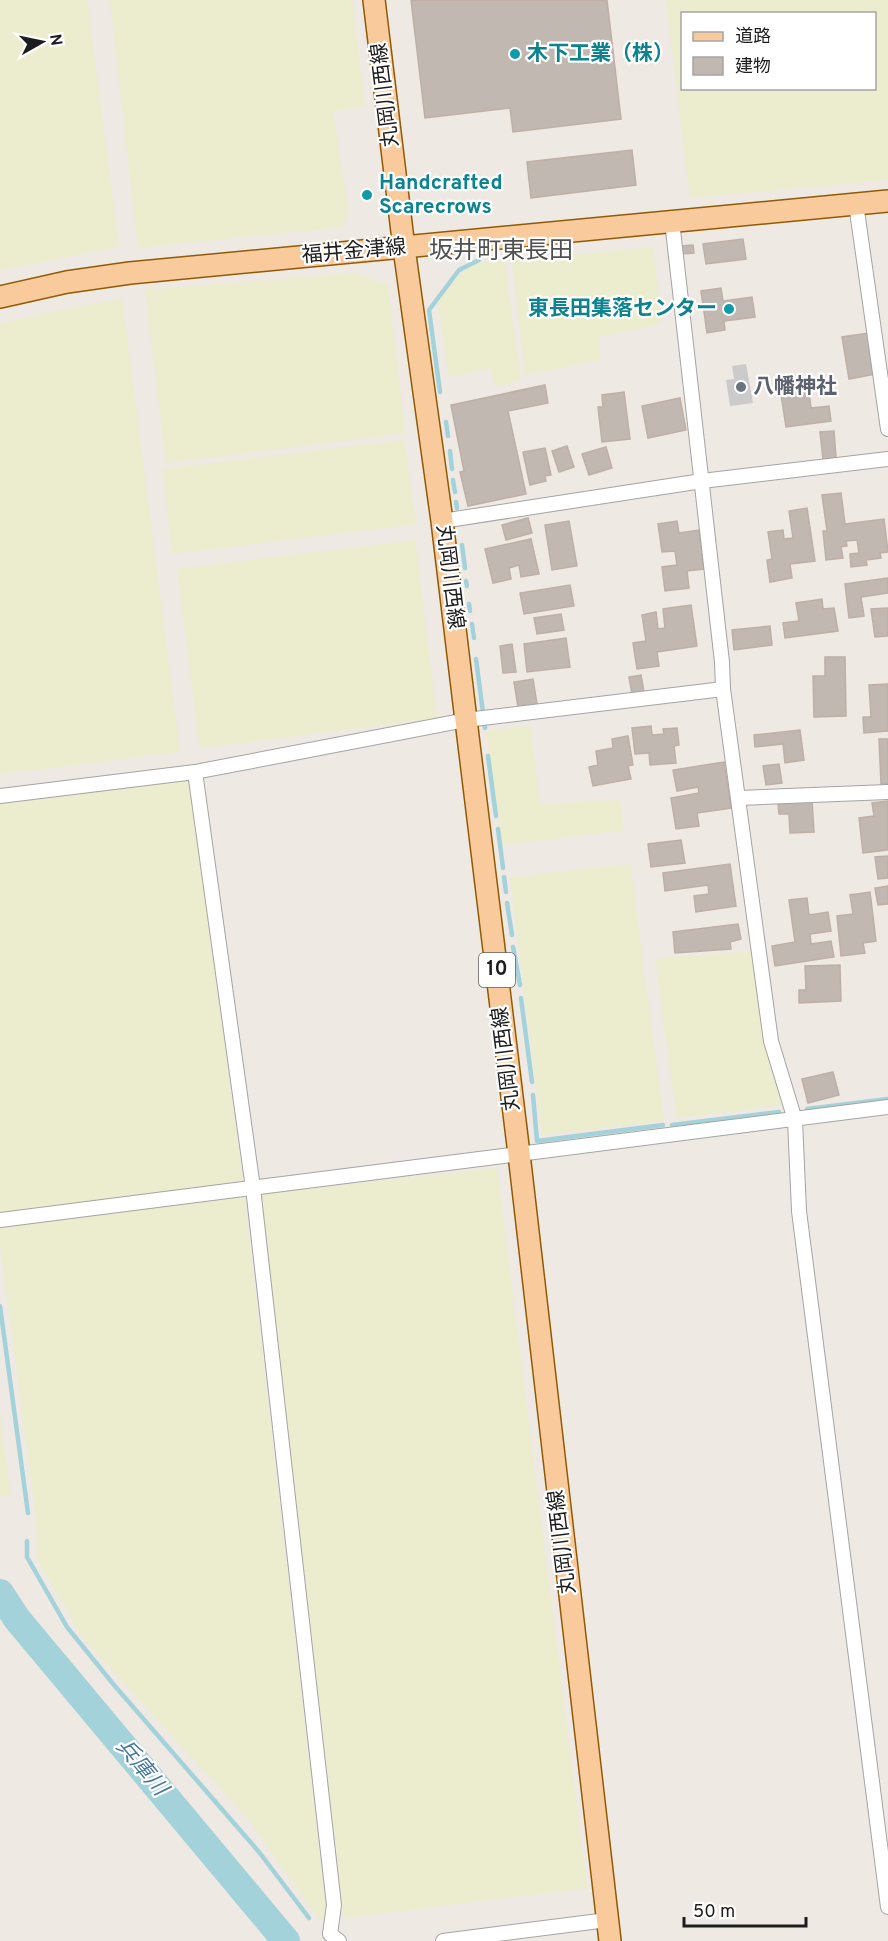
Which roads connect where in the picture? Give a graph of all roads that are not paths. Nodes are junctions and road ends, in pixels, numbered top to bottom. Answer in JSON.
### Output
{"nodes":[{"id":1,"x":374,"y":0,"type":"edge"},
{"id":2,"x":888,"y":201,"type":"edge"},
{"id":3,"x":856,"y":204,"type":"junction"},
{"id":4,"x":672,"y":221,"type":"junction"},
{"id":5,"x":404,"y":248,"type":"junction"},
{"id":6,"x":0,"y":297,"type":"edge"},
{"id":7,"x":888,"y":429,"type":"edge"},
{"id":8,"x":888,"y":459,"type":"edge"},
{"id":9,"x":702,"y":481,"type":"junction"},
{"id":10,"x":442,"y":521,"type":"junction"},
{"id":11,"x":723,"y":689,"type":"junction"},
{"id":12,"x":466,"y":720,"type":"junction"},
{"id":13,"x":195,"y":772,"type":"junction"},
{"id":14,"x":888,"y":792,"type":"edge"},
{"id":15,"x":0,"y":796,"type":"edge"},
{"id":16,"x":739,"y":798,"type":"junction"},
{"id":17,"x":888,"y":1107,"type":"edge"},
{"id":18,"x":795,"y":1120,"type":"junction"},
{"id":19,"x":519,"y":1154,"type":"junction"},
{"id":20,"x":254,"y":1188,"type":"junction"},
{"id":21,"x":0,"y":1220,"type":"edge"},
{"id":22,"x":888,"y":1907,"type":"edge"},
{"id":23,"x":607,"y":1920,"type":"junction"},
{"id":24,"x":339,"y":1941,"type":"edge"},
{"id":25,"x":443,"y":1941,"type":"edge"},
{"id":26,"x":610,"y":1941,"type":"edge"}],
"edges":[{"from":1,"to":5,"type":"main road","name":"丸岡川西線","number":"10"},
{"from":2,"to":3,"type":"main road","name":"福井金津線"},
{"from":3,"to":4,"type":"main road","name":"福井金津線"},
{"from":3,"to":7,"type":"street"},
{"from":4,"to":5,"type":"main road","name":"福井金津線"},
{"from":4,"to":9,"type":"street"},
{"from":5,"to":6,"type":"main road","name":"福井金津線"},
{"from":5,"to":10,"type":"main road","name":"丸岡川西線","number":"10"},
{"from":8,"to":9,"type":"street"},
{"from":9,"to":10,"type":"street"},
{"from":9,"to":11,"type":"street"},
{"from":10,"to":12,"type":"main road","name":"丸岡川西線","number":"10"},
{"from":11,"to":12,"type":"street"},
{"from":11,"to":16,"type":"street"},
{"from":12,"to":13,"type":"street"},
{"from":12,"to":19,"type":"main road","name":"丸岡川西線","number":"10"},
{"from":13,"to":15,"type":"street"},
{"from":13,"to":20,"type":"street"},
{"from":14,"to":16,"type":"street"},
{"from":16,"to":18,"type":"street"},
{"from":17,"to":18,"type":"street"},
{"from":18,"to":19,"type":"street"},
{"from":18,"to":22,"type":"street"},
{"from":19,"to":20,"type":"street"},
{"from":19,"to":23,"type":"main road","name":"丸岡川西線","number":"10"},
{"from":20,"to":21,"type":"street"},
{"from":20,"to":24,"type":"street"},
{"from":23,"to":25,"type":"street"},
{"from":23,"to":26,"type":"main road","name":"丸岡川西線","number":"10"}]}
